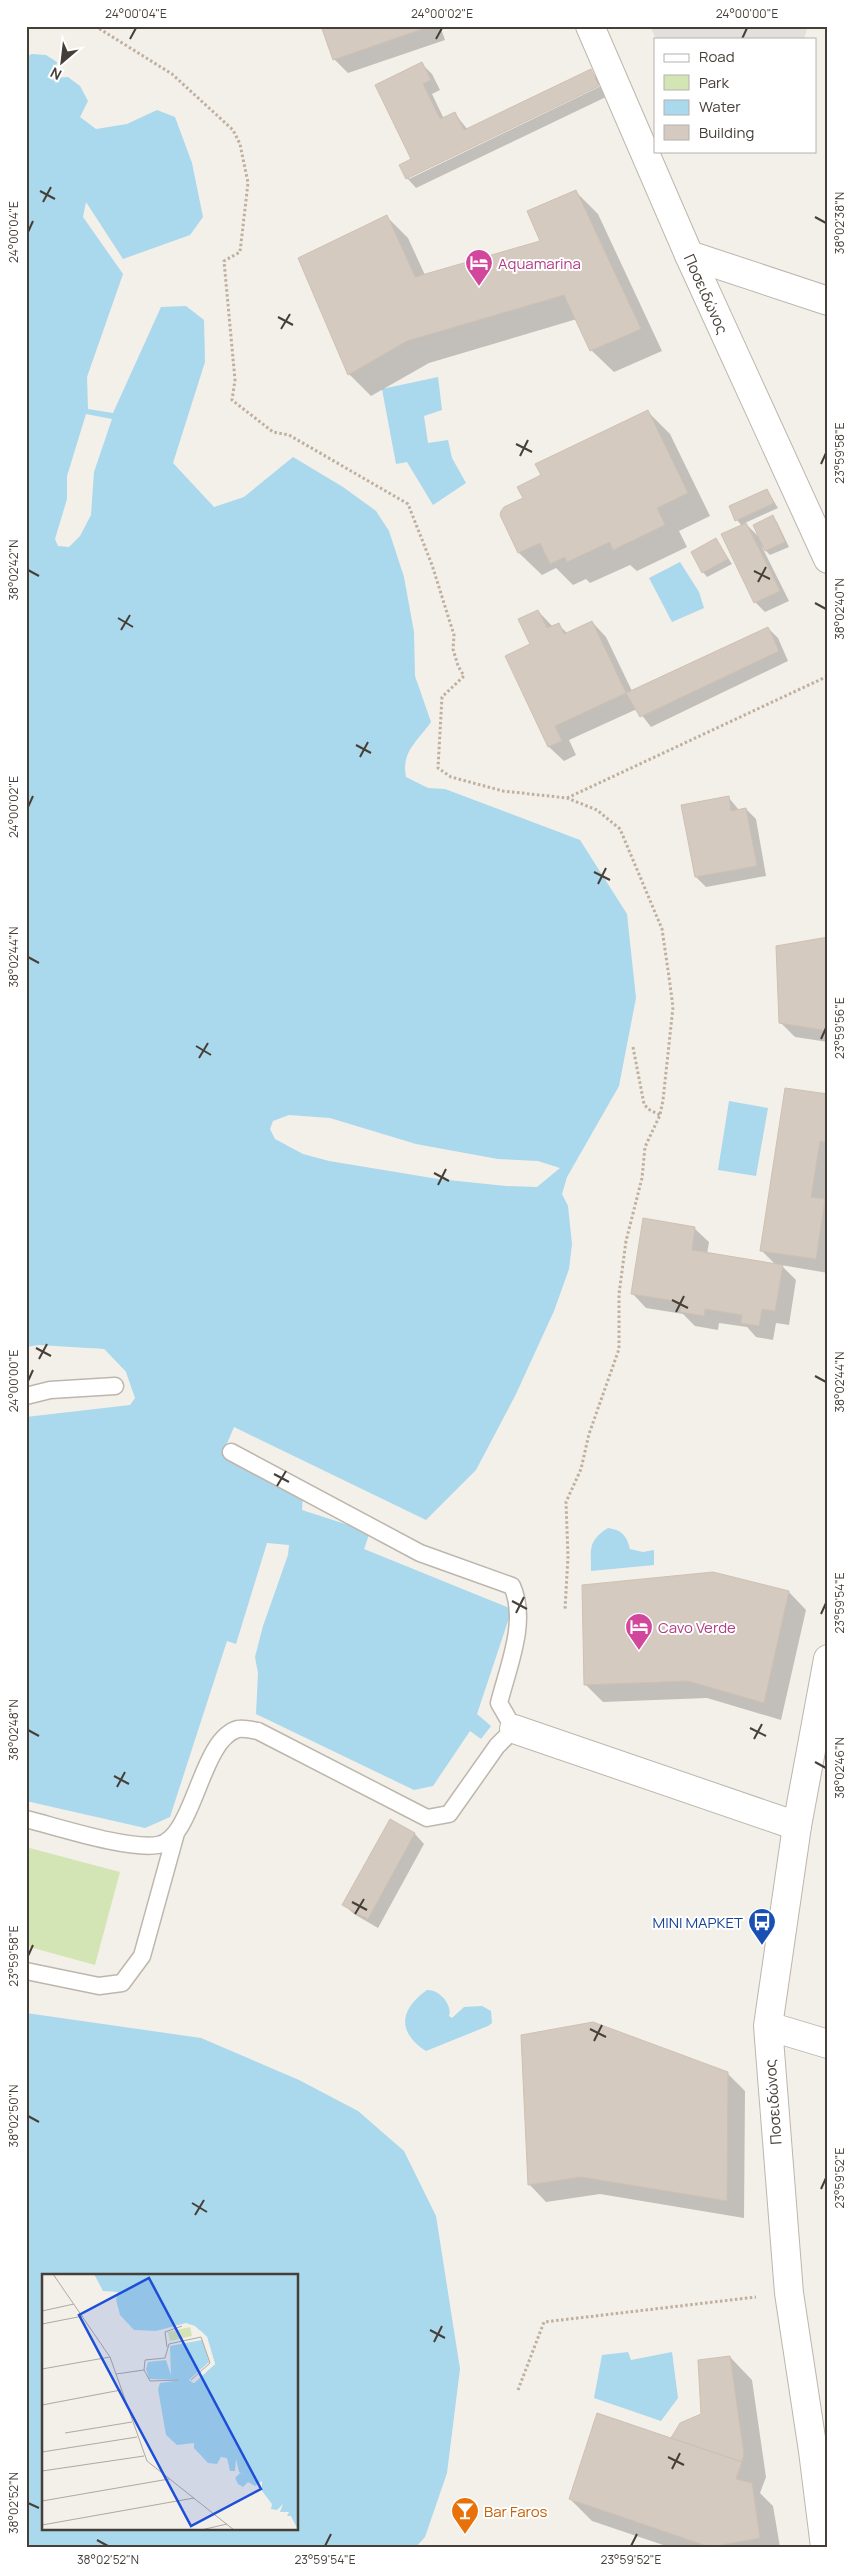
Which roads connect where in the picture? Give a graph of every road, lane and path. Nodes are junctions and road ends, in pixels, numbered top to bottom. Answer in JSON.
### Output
{"nodes":[{"id":1,"x":95,"y":26,"type":"edge"},
{"id":2,"x":590,"y":26,"type":"edge"},
{"id":3,"x":689,"y":255,"type":"junction"},
{"id":4,"x":828,"y":301,"type":"edge"},
{"id":5,"x":828,"y":559,"type":"edge"},
{"id":6,"x":828,"y":676,"type":"edge"},
{"id":7,"x":566,"y":798,"type":"junction"},
{"id":8,"x":633,"y":1047,"type":"dead end"},
{"id":9,"x":660,"y":1116,"type":"junction"},
{"id":10,"x":115,"y":1386,"type":"dead end"},
{"id":11,"x":26,"y":1396,"type":"edge"},
{"id":12,"x":231,"y":1452,"type":"dead end"},
{"id":13,"x":564,"y":1609,"type":"dead end"},
{"id":14,"x":828,"y":1658,"type":"edge"},
{"id":15,"x":514,"y":1729,"type":"junction"},
{"id":16,"x":26,"y":1820,"type":"edge"},
{"id":17,"x":797,"y":1826,"type":"junction"},
{"id":18,"x":176,"y":1833,"type":"junction"},
{"id":19,"x":26,"y":1971,"type":"edge"},
{"id":20,"x":768,"y":2026,"type":"junction"},
{"id":21,"x":828,"y":2044,"type":"edge"},
{"id":22,"x":788,"y":2293,"type":"junction"},
{"id":23,"x":518,"y":2390,"type":"dead end"},
{"id":24,"x":825,"y":2547,"type":"edge"}],
"edges":[{"from":1,"to":7,"type":"path"},
{"from":2,"to":3,"type":"street","name":"Ποσειδώνος"},
{"from":3,"to":4,"type":"street"},
{"from":3,"to":5,"type":"street","name":"Ποσειδώνος"},
{"from":6,"to":7,"type":"path"},
{"from":7,"to":9,"type":"path"},
{"from":8,"to":9,"type":"path"},
{"from":9,"to":13,"type":"path"},
{"from":10,"to":11,"type":"lane"},
{"from":12,"to":15,"type":"lane"},
{"from":14,"to":17,"type":"street","name":"Ποσειδώνος"},
{"from":15,"to":17,"type":"street"},
{"from":15,"to":18,"type":"lane"},
{"from":16,"to":18,"type":"lane"},
{"from":17,"to":20,"type":"street","name":"Ποσειδώνος"},
{"from":18,"to":19,"type":"lane"},
{"from":20,"to":21,"type":"street"},
{"from":20,"to":22,"type":"street","name":"Ποσειδώνος"},
{"from":22,"to":23,"type":"path"},
{"from":22,"to":24,"type":"street","name":"Ποσειδώνος"}]}
